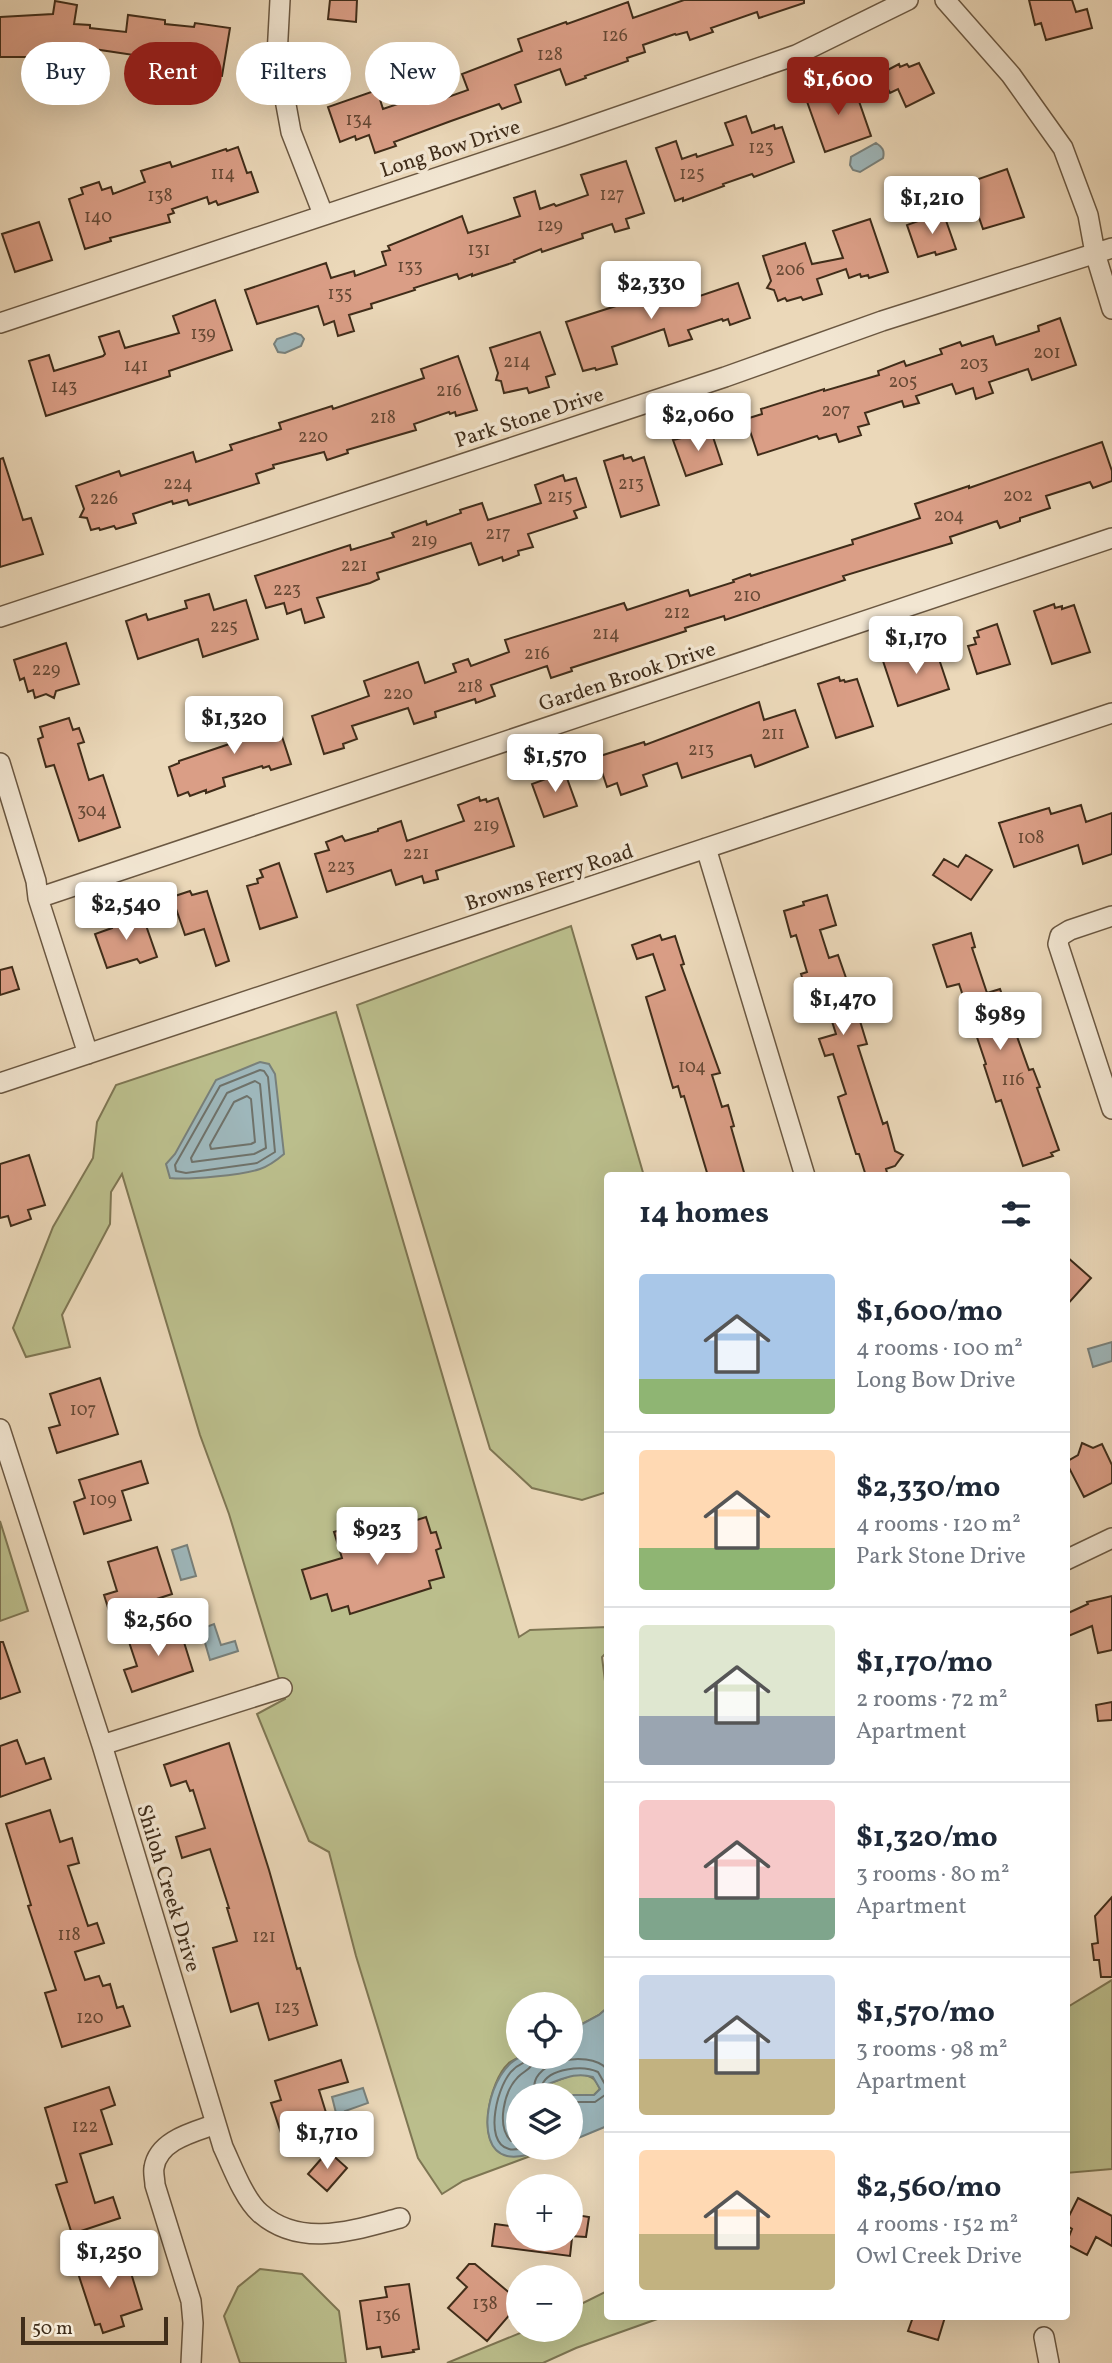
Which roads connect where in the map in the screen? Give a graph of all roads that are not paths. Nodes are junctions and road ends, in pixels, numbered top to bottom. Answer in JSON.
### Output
{"nodes":[{"id":1,"x":280,"y":0,"type":"edge"},
{"id":2,"x":908,"y":0,"type":"edge"},
{"id":3,"x":945,"y":0,"type":"edge"},
{"id":4,"x":323,"y":214,"type":"junction"},
{"id":5,"x":1103,"y":251,"type":"edge"},
{"id":6,"x":1112,"y":309,"type":"edge"},
{"id":7,"x":0,"y":324,"type":"edge"},
{"id":8,"x":1112,"y":538,"type":"edge"},
{"id":9,"x":0,"y":617,"type":"edge"},
{"id":10,"x":1112,"y":713,"type":"edge"},
{"id":11,"x":0,"y":763,"type":"edge"},
{"id":12,"x":706,"y":848,"type":"junction"},
{"id":13,"x":38,"y":898,"type":"junction"},
{"id":14,"x":1112,"y":916,"type":"edge"},
{"id":15,"x":88,"y":1054,"type":"junction"},
{"id":16,"x":0,"y":1083,"type":"edge"},
{"id":17,"x":1112,"y":1110,"type":"edge"},
{"id":18,"x":804,"y":1172,"type":"edge"},
{"id":19,"x":0,"y":1429,"type":"edge"},
{"id":20,"x":1112,"y":1538,"type":"edge"},
{"id":21,"x":1070,"y":1558,"type":"edge"},
{"id":22,"x":282,"y":1688,"type":"dead end"},
{"id":23,"x":102,"y":1745,"type":"junction"},
{"id":24,"x":216,"y":2124,"type":"junction"},
{"id":25,"x":400,"y":2218,"type":"dead end"},
{"id":26,"x":1044,"y":2337,"type":"dead end"},
{"id":27,"x":191,"y":2363,"type":"edge"},
{"id":28,"x":1048,"y":2363,"type":"edge"}],
"edges":[{"from":1,"to":4,"type":"street"},
{"from":2,"to":4,"type":"street","name":"Long Bow Drive"},
{"from":3,"to":5,"type":"street"},
{"from":4,"to":7,"type":"street","name":"Long Bow Drive"},
{"from":5,"to":6,"type":"street"},
{"from":5,"to":9,"type":"street","name":"Park Stone Drive"},
{"from":8,"to":13,"type":"street","name":"Garden Brook Drive"},
{"from":10,"to":12,"type":"street","name":"Browns Ferry Road"},
{"from":11,"to":13,"type":"street"},
{"from":12,"to":15,"type":"street","name":"Browns Ferry Road"},
{"from":12,"to":18,"type":"street"},
{"from":13,"to":15,"type":"street"},
{"from":14,"to":17,"type":"street"},
{"from":15,"to":16,"type":"street","name":"Browns Ferry Road"},
{"from":19,"to":23,"type":"street","name":"Shiloh Creek Drive"},
{"from":20,"to":21,"type":"street"},
{"from":22,"to":23,"type":"street"},
{"from":23,"to":24,"type":"street","name":"Shiloh Creek Drive"},
{"from":24,"to":25,"type":"street","name":"Shiloh Creek Drive"},
{"from":24,"to":27,"type":"street"},
{"from":26,"to":28,"type":"street"}]}
